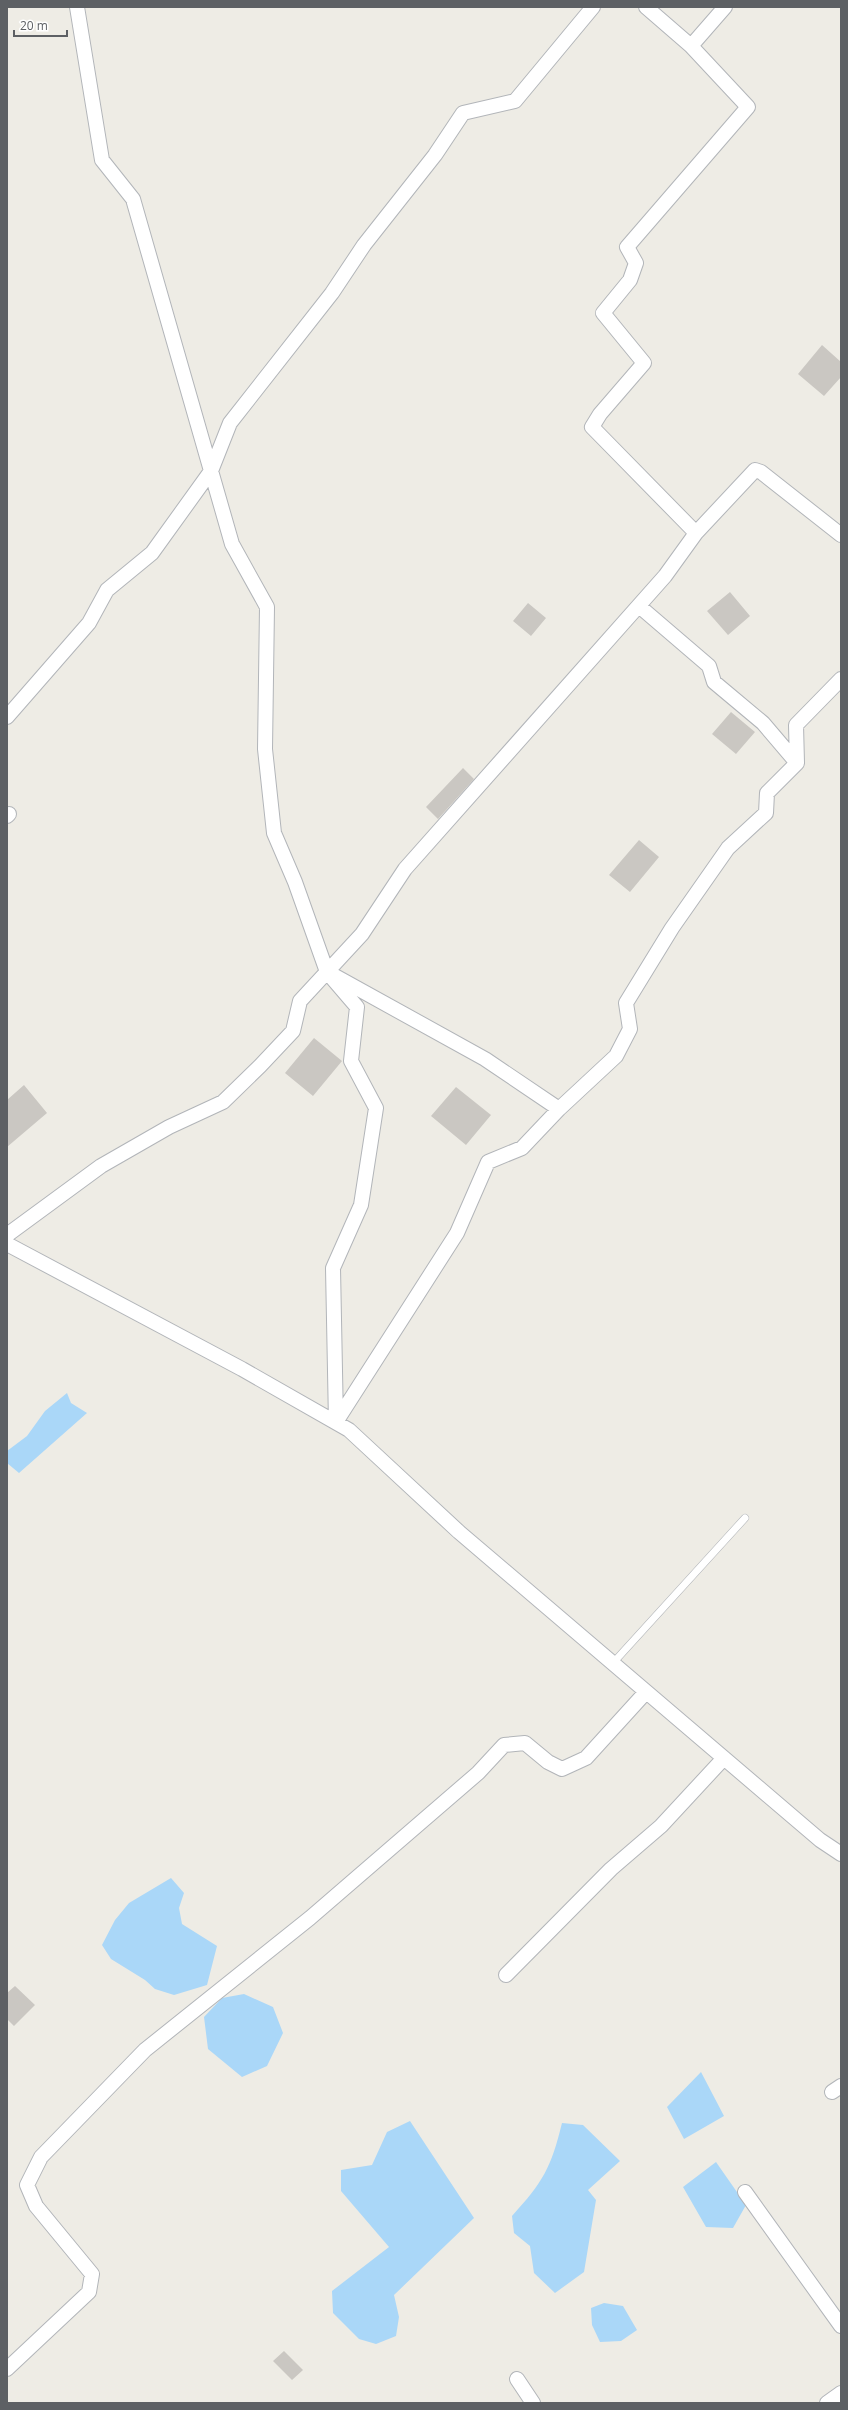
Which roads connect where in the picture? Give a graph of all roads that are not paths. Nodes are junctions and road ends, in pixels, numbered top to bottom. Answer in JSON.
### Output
{"nodes":[{"id":1,"x":77,"y":7,"type":"edge"},
{"id":2,"x":593,"y":7,"type":"edge"},
{"id":3,"x":646,"y":7,"type":"edge"},
{"id":4,"x":725,"y":7,"type":"edge"},
{"id":5,"x":691,"y":46,"type":"junction"},
{"id":6,"x":211,"y":471,"type":"junction"},
{"id":7,"x":696,"y":533,"type":"junction"},
{"id":8,"x":841,"y":535,"type":"edge"},
{"id":9,"x":639,"y":606,"type":"junction"},
{"id":10,"x":841,"y":679,"type":"edge"},
{"id":11,"x":7,"y":716,"type":"edge"},
{"id":12,"x":797,"y":763,"type":"junction"},
{"id":13,"x":327,"y":972,"type":"junction"},
{"id":14,"x":559,"y":1109,"type":"junction"},
{"id":15,"x":7,"y":1235,"type":"edge"},
{"id":16,"x":7,"y":1244,"type":"edge"},
{"id":17,"x":336,"y":1422,"type":"junction"},
{"id":18,"x":744,"y":1518,"type":"dead end"},
{"id":19,"x":613,"y":1663,"type":"junction"},
{"id":20,"x":646,"y":1692,"type":"junction"},
{"id":21,"x":724,"y":1758,"type":"junction"},
{"id":22,"x":841,"y":1854,"type":"edge"},
{"id":23,"x":506,"y":1974,"type":"dead end"},
{"id":24,"x":745,"y":2192,"type":"dead end"},
{"id":25,"x":841,"y":2326,"type":"edge"},
{"id":26,"x":7,"y":2369,"type":"edge"},
{"id":27,"x":517,"y":2380,"type":"dead end"},
{"id":28,"x":841,"y":2393,"type":"edge"},
{"id":29,"x":533,"y":2403,"type":"edge"},
{"id":30,"x":827,"y":2403,"type":"edge"}],
"edges":[{"from":1,"to":6,"type":"street"},
{"from":2,"to":6,"type":"street"},
{"from":3,"to":5,"type":"street"},
{"from":4,"to":5,"type":"street"},
{"from":5,"to":7,"type":"street"},
{"from":6,"to":11,"type":"street"},
{"from":6,"to":13,"type":"street"},
{"from":7,"to":8,"type":"street"},
{"from":7,"to":9,"type":"street"},
{"from":9,"to":12,"type":"street"},
{"from":9,"to":13,"type":"street"},
{"from":10,"to":12,"type":"street"},
{"from":12,"to":14,"type":"street"},
{"from":13,"to":14,"type":"street"},
{"from":13,"to":15,"type":"street"},
{"from":13,"to":17,"type":"street"},
{"from":14,"to":17,"type":"street"},
{"from":16,"to":17,"type":"street"},
{"from":17,"to":19,"type":"street"},
{"from":18,"to":19,"type":"lane"},
{"from":19,"to":20,"type":"street"},
{"from":20,"to":21,"type":"street"},
{"from":20,"to":26,"type":"street"},
{"from":21,"to":22,"type":"street"},
{"from":21,"to":23,"type":"street"},
{"from":24,"to":25,"type":"street"},
{"from":27,"to":29,"type":"street"},
{"from":28,"to":30,"type":"street"}]}
